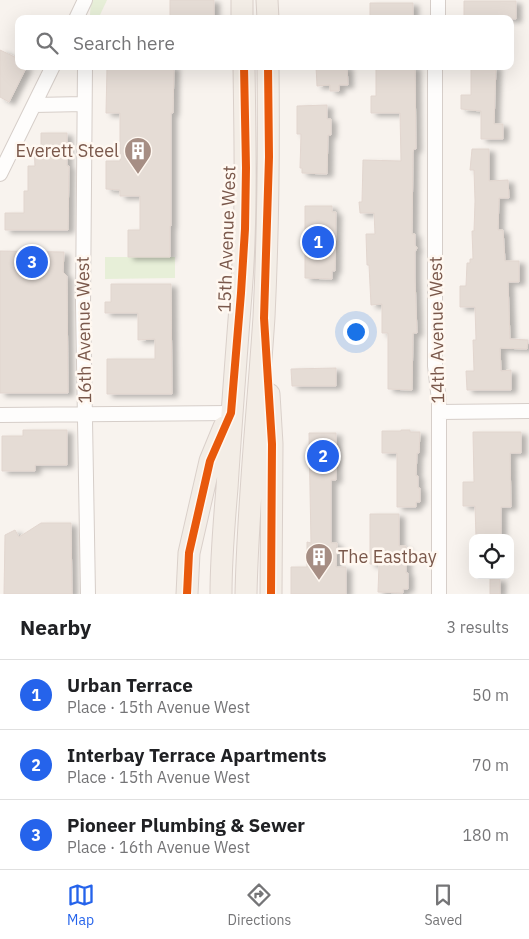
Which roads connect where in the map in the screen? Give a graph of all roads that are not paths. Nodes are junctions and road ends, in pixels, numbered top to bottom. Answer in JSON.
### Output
{"nodes":[{"id":1,"x":86,"y":0,"type":"edge"},
{"id":2,"x":242,"y":0,"type":"edge"},
{"id":3,"x":267,"y":0,"type":"edge"},
{"id":4,"x":438,"y":0,"type":"edge"},
{"id":5,"x":78,"y":15,"type":"edge"},
{"id":6,"x":86,"y":15,"type":"edge"},
{"id":7,"x":242,"y":15,"type":"edge"},
{"id":8,"x":268,"y":15,"type":"edge"},
{"id":9,"x":438,"y":15,"type":"edge"},
{"id":10,"x":51,"y":70,"type":"edge"},
{"id":11,"x":85,"y":70,"type":"edge"},
{"id":12,"x":244,"y":70,"type":"edge"},
{"id":13,"x":268,"y":70,"type":"edge"},
{"id":14,"x":435,"y":70,"type":"edge"},
{"id":15,"x":84,"y":104,"type":"junction"},
{"id":16,"x":34,"y":105,"type":"junction"},
{"id":17,"x":0,"y":174,"type":"edge"},
{"id":18,"x":264,"y":318,"type":"junction"},
{"id":19,"x":529,"y":411,"type":"edge"},
{"id":20,"x":439,"y":412,"type":"junction"},
{"id":21,"x":231,"y":413,"type":"junction"},
{"id":22,"x":0,"y":416,"type":"edge"},
{"id":23,"x":85,"y":416,"type":"junction"},
{"id":24,"x":88,"y":594,"type":"edge"},
{"id":25,"x":188,"y":594,"type":"edge"},
{"id":26,"x":222,"y":594,"type":"edge"},
{"id":27,"x":246,"y":594,"type":"edge"},
{"id":28,"x":271,"y":594,"type":"edge"},
{"id":29,"x":439,"y":594,"type":"edge"}],
"edges":[{"from":1,"to":5,"type":"street"},
{"from":1,"to":6,"type":"street"},
{"from":2,"to":7,"type":"main road"},
{"from":3,"to":8,"type":"main road"},
{"from":4,"to":9,"type":"street"},
{"from":10,"to":16,"type":"street"},
{"from":11,"to":15,"type":"street","name":"16th Avenue West"},
{"from":12,"to":21,"type":"main road","name":"15th Avenue West"},
{"from":13,"to":18,"type":"main road"},
{"from":14,"to":20,"type":"street","name":"14th Avenue West"},
{"from":15,"to":16,"type":"street"},
{"from":15,"to":23,"type":"street","name":"16th Avenue West"},
{"from":16,"to":17,"type":"street"},
{"from":18,"to":27,"type":"main road"},
{"from":18,"to":28,"type":"main road"},
{"from":19,"to":20,"type":"street"},
{"from":20,"to":29,"type":"street","name":"14th Avenue West"},
{"from":21,"to":23,"type":"street"},
{"from":21,"to":25,"type":"main road"},
{"from":21,"to":26,"type":"main road","name":"15th Avenue West"},
{"from":22,"to":23,"type":"street"},
{"from":23,"to":24,"type":"street","name":"16th Avenue West"}]}
